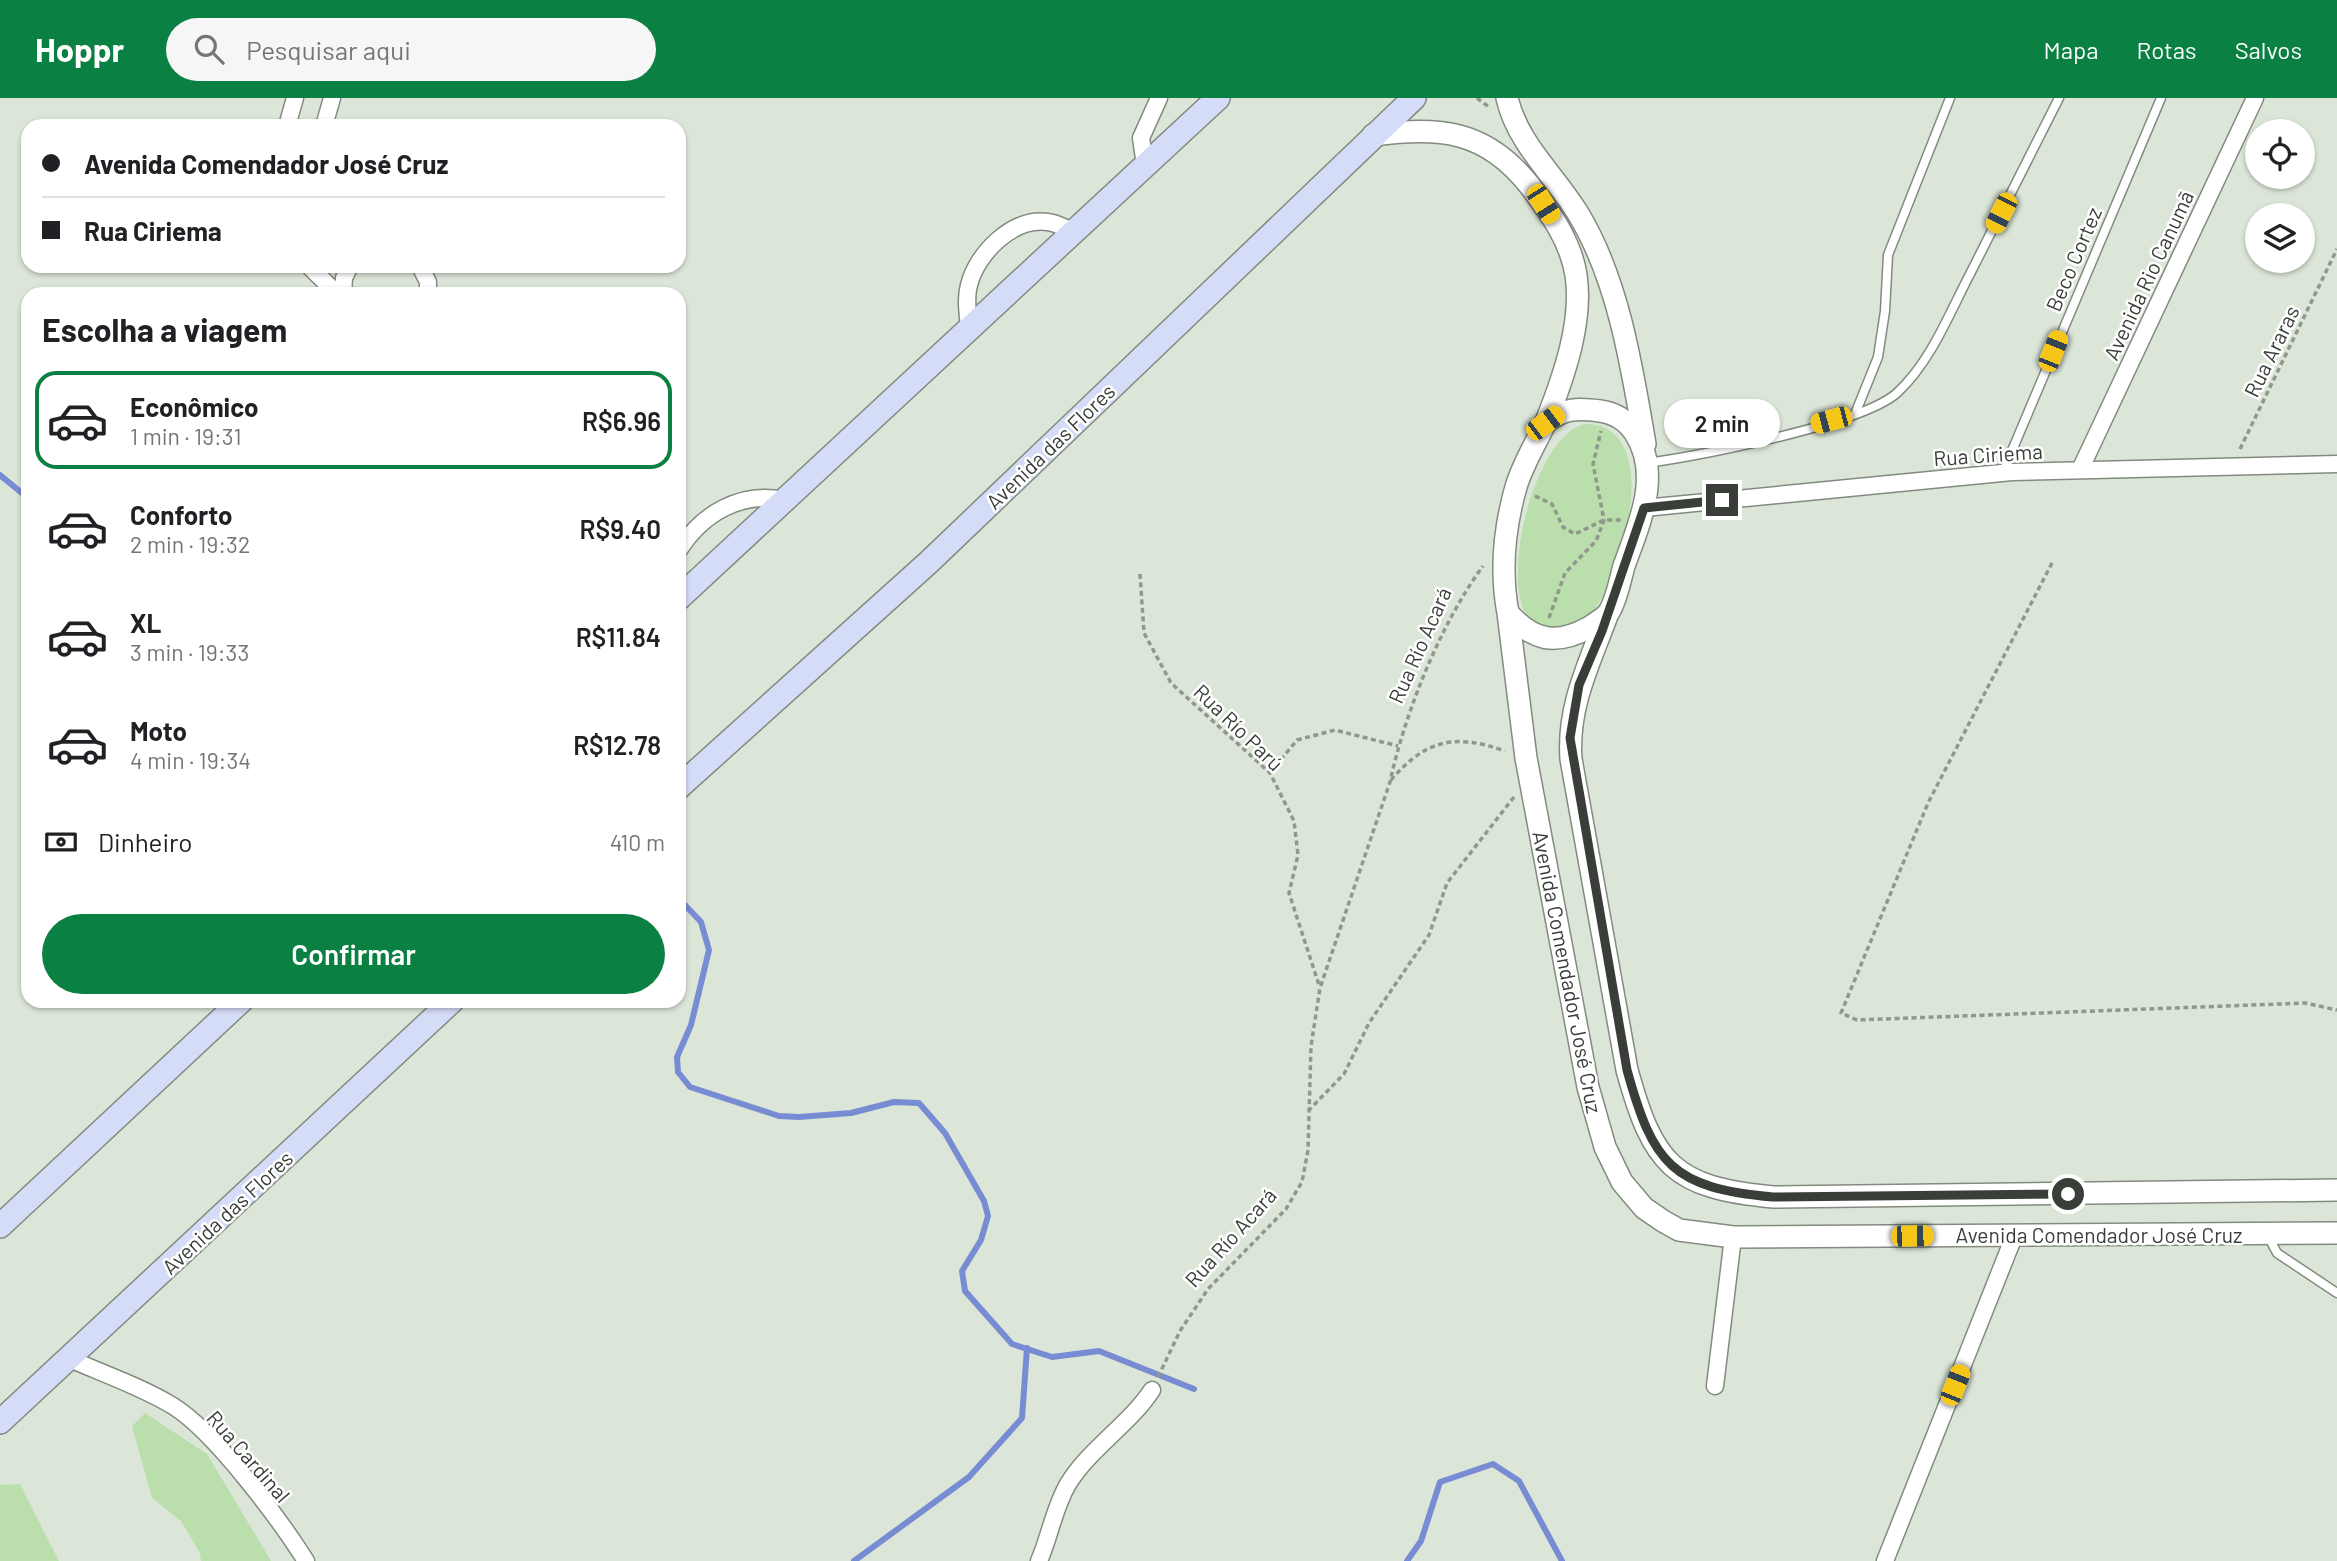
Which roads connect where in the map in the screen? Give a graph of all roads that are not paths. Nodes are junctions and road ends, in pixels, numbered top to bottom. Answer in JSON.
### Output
{"nodes":[{"id":1,"x":295,"y":98,"type":"edge"},
{"id":2,"x":332,"y":98,"type":"edge"},
{"id":3,"x":1159,"y":98,"type":"edge"},
{"id":4,"x":1218,"y":98,"type":"edge"},
{"id":5,"x":1414,"y":98,"type":"edge"},
{"id":6,"x":1507,"y":98,"type":"edge"},
{"id":7,"x":1950,"y":98,"type":"edge"},
{"id":8,"x":2059,"y":98,"type":"edge"},
{"id":9,"x":2161,"y":98,"type":"edge"},
{"id":10,"x":2255,"y":98,"type":"edge"},
{"id":11,"x":289,"y":119,"type":"edge"},
{"id":12,"x":326,"y":119,"type":"edge"},
{"id":13,"x":1373,"y":135,"type":"junction"},
{"id":14,"x":1145,"y":165,"type":"junction"},
{"id":15,"x":1074,"y":232,"type":"junction"},
{"id":16,"x":316,"y":273,"type":"edge"},
{"id":17,"x":330,"y":287,"type":"edge"},
{"id":18,"x":969,"y":328,"type":"junction"},
{"id":19,"x":1856,"y":414,"type":"junction"},
{"id":20,"x":1545,"y":423,"type":"junction"},
{"id":21,"x":1647,"y":456,"type":"junction"},
{"id":22,"x":2337,"y":464,"type":"edge"},
{"id":23,"x":2080,"y":470,"type":"junction"},
{"id":24,"x":2002,"y":473,"type":"junction"},
{"id":25,"x":784,"y":500,"type":"junction"},
{"id":26,"x":1642,"y":514,"type":"junction"},
{"id":27,"x":686,"y":541,"type":"edge"},
{"id":28,"x":686,"y":591,"type":"edge"},
{"id":29,"x":1508,"y":613,"type":"junction"},
{"id":30,"x":1608,"y":613,"type":"junction"},
{"id":31,"x":686,"y":781,"type":"edge"},
{"id":32,"x":234,"y":1008,"type":"edge"},
{"id":33,"x":445,"y":1008,"type":"edge"},
{"id":34,"x":2337,"y":1190,"type":"edge"},
{"id":35,"x":0,"y":1226,"type":"edge"},
{"id":36,"x":2267,"y":1233,"type":"junction"},
{"id":37,"x":2337,"y":1233,"type":"edge"},
{"id":38,"x":2015,"y":1234,"type":"junction"},
{"id":39,"x":1732,"y":1237,"type":"junction"},
{"id":40,"x":2337,"y":1293,"type":"edge"},
{"id":41,"x":70,"y":1359,"type":"junction"},
{"id":42,"x":1715,"y":1387,"type":"dead end"},
{"id":43,"x":1152,"y":1390,"type":"road end"},
{"id":44,"x":0,"y":1422,"type":"edge"},
{"id":45,"x":306,"y":1561,"type":"edge"},
{"id":46,"x":1039,"y":1561,"type":"edge"},
{"id":47,"x":1885,"y":1561,"type":"edge"}],
"edges":[{"from":1,"to":11,"type":"street"},
{"from":2,"to":12,"type":"street"},
{"from":3,"to":14,"type":"street"},
{"from":4,"to":14,"type":"main road"},
{"from":5,"to":13,"type":"main road","name":"Avenida das Flores"},
{"from":6,"to":21,"type":"street"},
{"from":7,"to":19,"type":"lane"},
{"from":8,"to":19,"type":"lane"},
{"from":9,"to":24,"type":"lane","name":"Beco Cortez"},
{"from":10,"to":23,"type":"street","name":"Avenida Rio Canumã"},
{"from":13,"to":20,"type":"street"},
{"from":13,"to":31,"type":"main road","name":"Avenida das Flores"},
{"from":14,"to":15,"type":"main road"},
{"from":15,"to":18,"type":"main road"},
{"from":15,"to":18,"type":"street"},
{"from":16,"to":17,"type":"street"},
{"from":18,"to":25,"type":"main road"},
{"from":19,"to":21,"type":"lane"},
{"from":20,"to":21,"type":"street"},
{"from":20,"to":29,"type":"street","name":"Avenida Comendador José Cruz"},
{"from":21,"to":26,"type":"street","name":"Avenida Comendador José Cruz"},
{"from":22,"to":23,"type":"street","name":"Rua Ciriema"},
{"from":23,"to":24,"type":"street","name":"Rua Ciriema"},
{"from":24,"to":26,"type":"street","name":"Rua Ciriema"},
{"from":25,"to":27,"type":"street"},
{"from":25,"to":28,"type":"main road"},
{"from":26,"to":30,"type":"street","name":"Avenida Comendador José Cruz"},
{"from":29,"to":30,"type":"street"},
{"from":29,"to":39,"type":"street","name":"Avenida Comendador José Cruz"},
{"from":30,"to":34,"type":"street","name":"Avenida Comendador José Cruz"},
{"from":32,"to":35,"type":"main road"},
{"from":33,"to":41,"type":"main road","name":"Avenida das Flores"},
{"from":36,"to":37,"type":"street","name":"Avenida Comendador José Cruz"},
{"from":36,"to":38,"type":"street","name":"Avenida Comendador José Cruz"},
{"from":36,"to":40,"type":"lane"},
{"from":38,"to":39,"type":"street","name":"Avenida Comendador José Cruz"},
{"from":38,"to":47,"type":"street"},
{"from":39,"to":42,"type":"street"},
{"from":41,"to":44,"type":"main road","name":"Avenida das Flores"},
{"from":41,"to":45,"type":"street","name":"Rua Cardinal"},
{"from":43,"to":46,"type":"street"}]}
